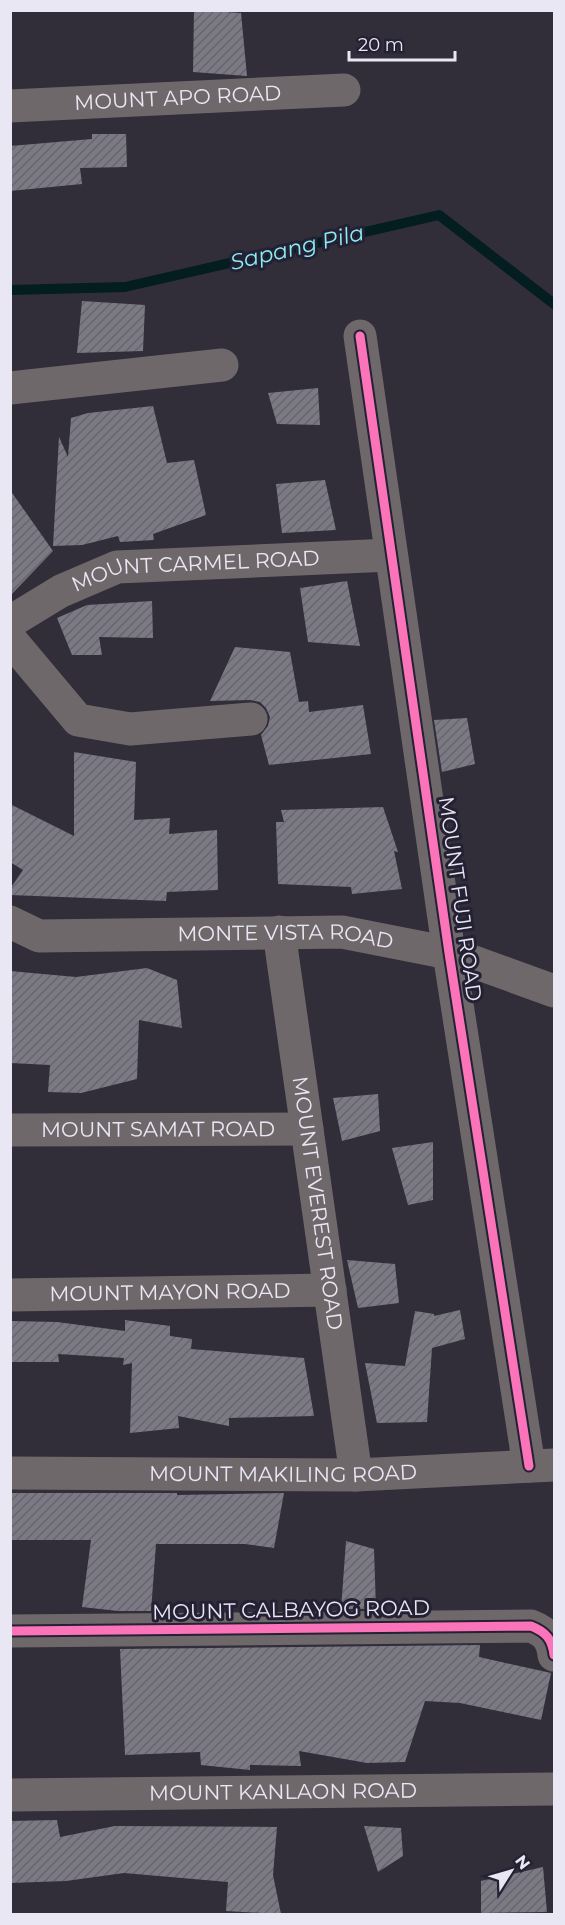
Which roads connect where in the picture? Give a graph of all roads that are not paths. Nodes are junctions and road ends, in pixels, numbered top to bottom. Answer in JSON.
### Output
{"nodes":[{"id":1,"x":344,"y":90,"type":"dead end"},
{"id":2,"x":10,"y":106,"type":"edge"},
{"id":3,"x":360,"y":336,"type":"dead end"},
{"id":4,"x":222,"y":365,"type":"dead end"},
{"id":5,"x":10,"y":388,"type":"edge"},
{"id":6,"x":391,"y":555,"type":"junction"},
{"id":7,"x":10,"y":622,"type":"edge"},
{"id":8,"x":10,"y":639,"type":"edge"},
{"id":9,"x":251,"y":719,"type":"dead end"},
{"id":10,"x":10,"y":921,"type":"edge"},
{"id":11,"x":279,"y":932,"type":"junction"},
{"id":12,"x":449,"y":952,"type":"junction"},
{"id":13,"x":555,"y":990,"type":"edge"},
{"id":14,"x":307,"y":1129,"type":"junction"},
{"id":15,"x":10,"y":1130,"type":"edge"},
{"id":16,"x":330,"y":1290,"type":"junction"},
{"id":17,"x":10,"y":1295,"type":"edge"},
{"id":18,"x":542,"y":1466,"type":"edge"},
{"id":19,"x":10,"y":1473,"type":"edge"},
{"id":20,"x":356,"y":1475,"type":"junction"},
{"id":21,"x":10,"y":1631,"type":"edge"},
{"id":22,"x":555,"y":1655,"type":"edge"},
{"id":23,"x":555,"y":1789,"type":"edge"},
{"id":24,"x":10,"y":1795,"type":"edge"}],
"edges":[{"from":1,"to":2,"type":"street","name":"MOUNT APO ROAD"},
{"from":3,"to":6,"type":"street","name":"MOUNT FUJI ROAD"},
{"from":4,"to":5,"type":"street"},
{"from":6,"to":7,"type":"street","name":"MOUNT CARMEL ROAD"},
{"from":6,"to":12,"type":"street","name":"MOUNT FUJI ROAD"},
{"from":8,"to":9,"type":"street"},
{"from":10,"to":11,"type":"street","name":"MONTE VISTA ROAD"},
{"from":11,"to":12,"type":"street","name":"MONTE VISTA ROAD"},
{"from":11,"to":14,"type":"street","name":"MOUNT EVEREST ROAD"},
{"from":12,"to":13,"type":"street","name":"MONTE VISTA ROAD"},
{"from":12,"to":18,"type":"street","name":"MOUNT FUJI ROAD"},
{"from":14,"to":15,"type":"street","name":"MOUNT SAMAT ROAD"},
{"from":14,"to":16,"type":"street","name":"MOUNT EVEREST ROAD"},
{"from":16,"to":17,"type":"street","name":"MOUNT MAYON ROAD"},
{"from":16,"to":20,"type":"street","name":"MOUNT EVEREST ROAD"},
{"from":18,"to":20,"type":"street","name":"MOUNT MAKILING ROAD"},
{"from":19,"to":20,"type":"street","name":"MOUNT MAKILING ROAD"},
{"from":21,"to":22,"type":"street","name":"MOUNT CALBAYOG ROAD"},
{"from":23,"to":24,"type":"street","name":"MOUNT KANLAON ROAD"}]}
